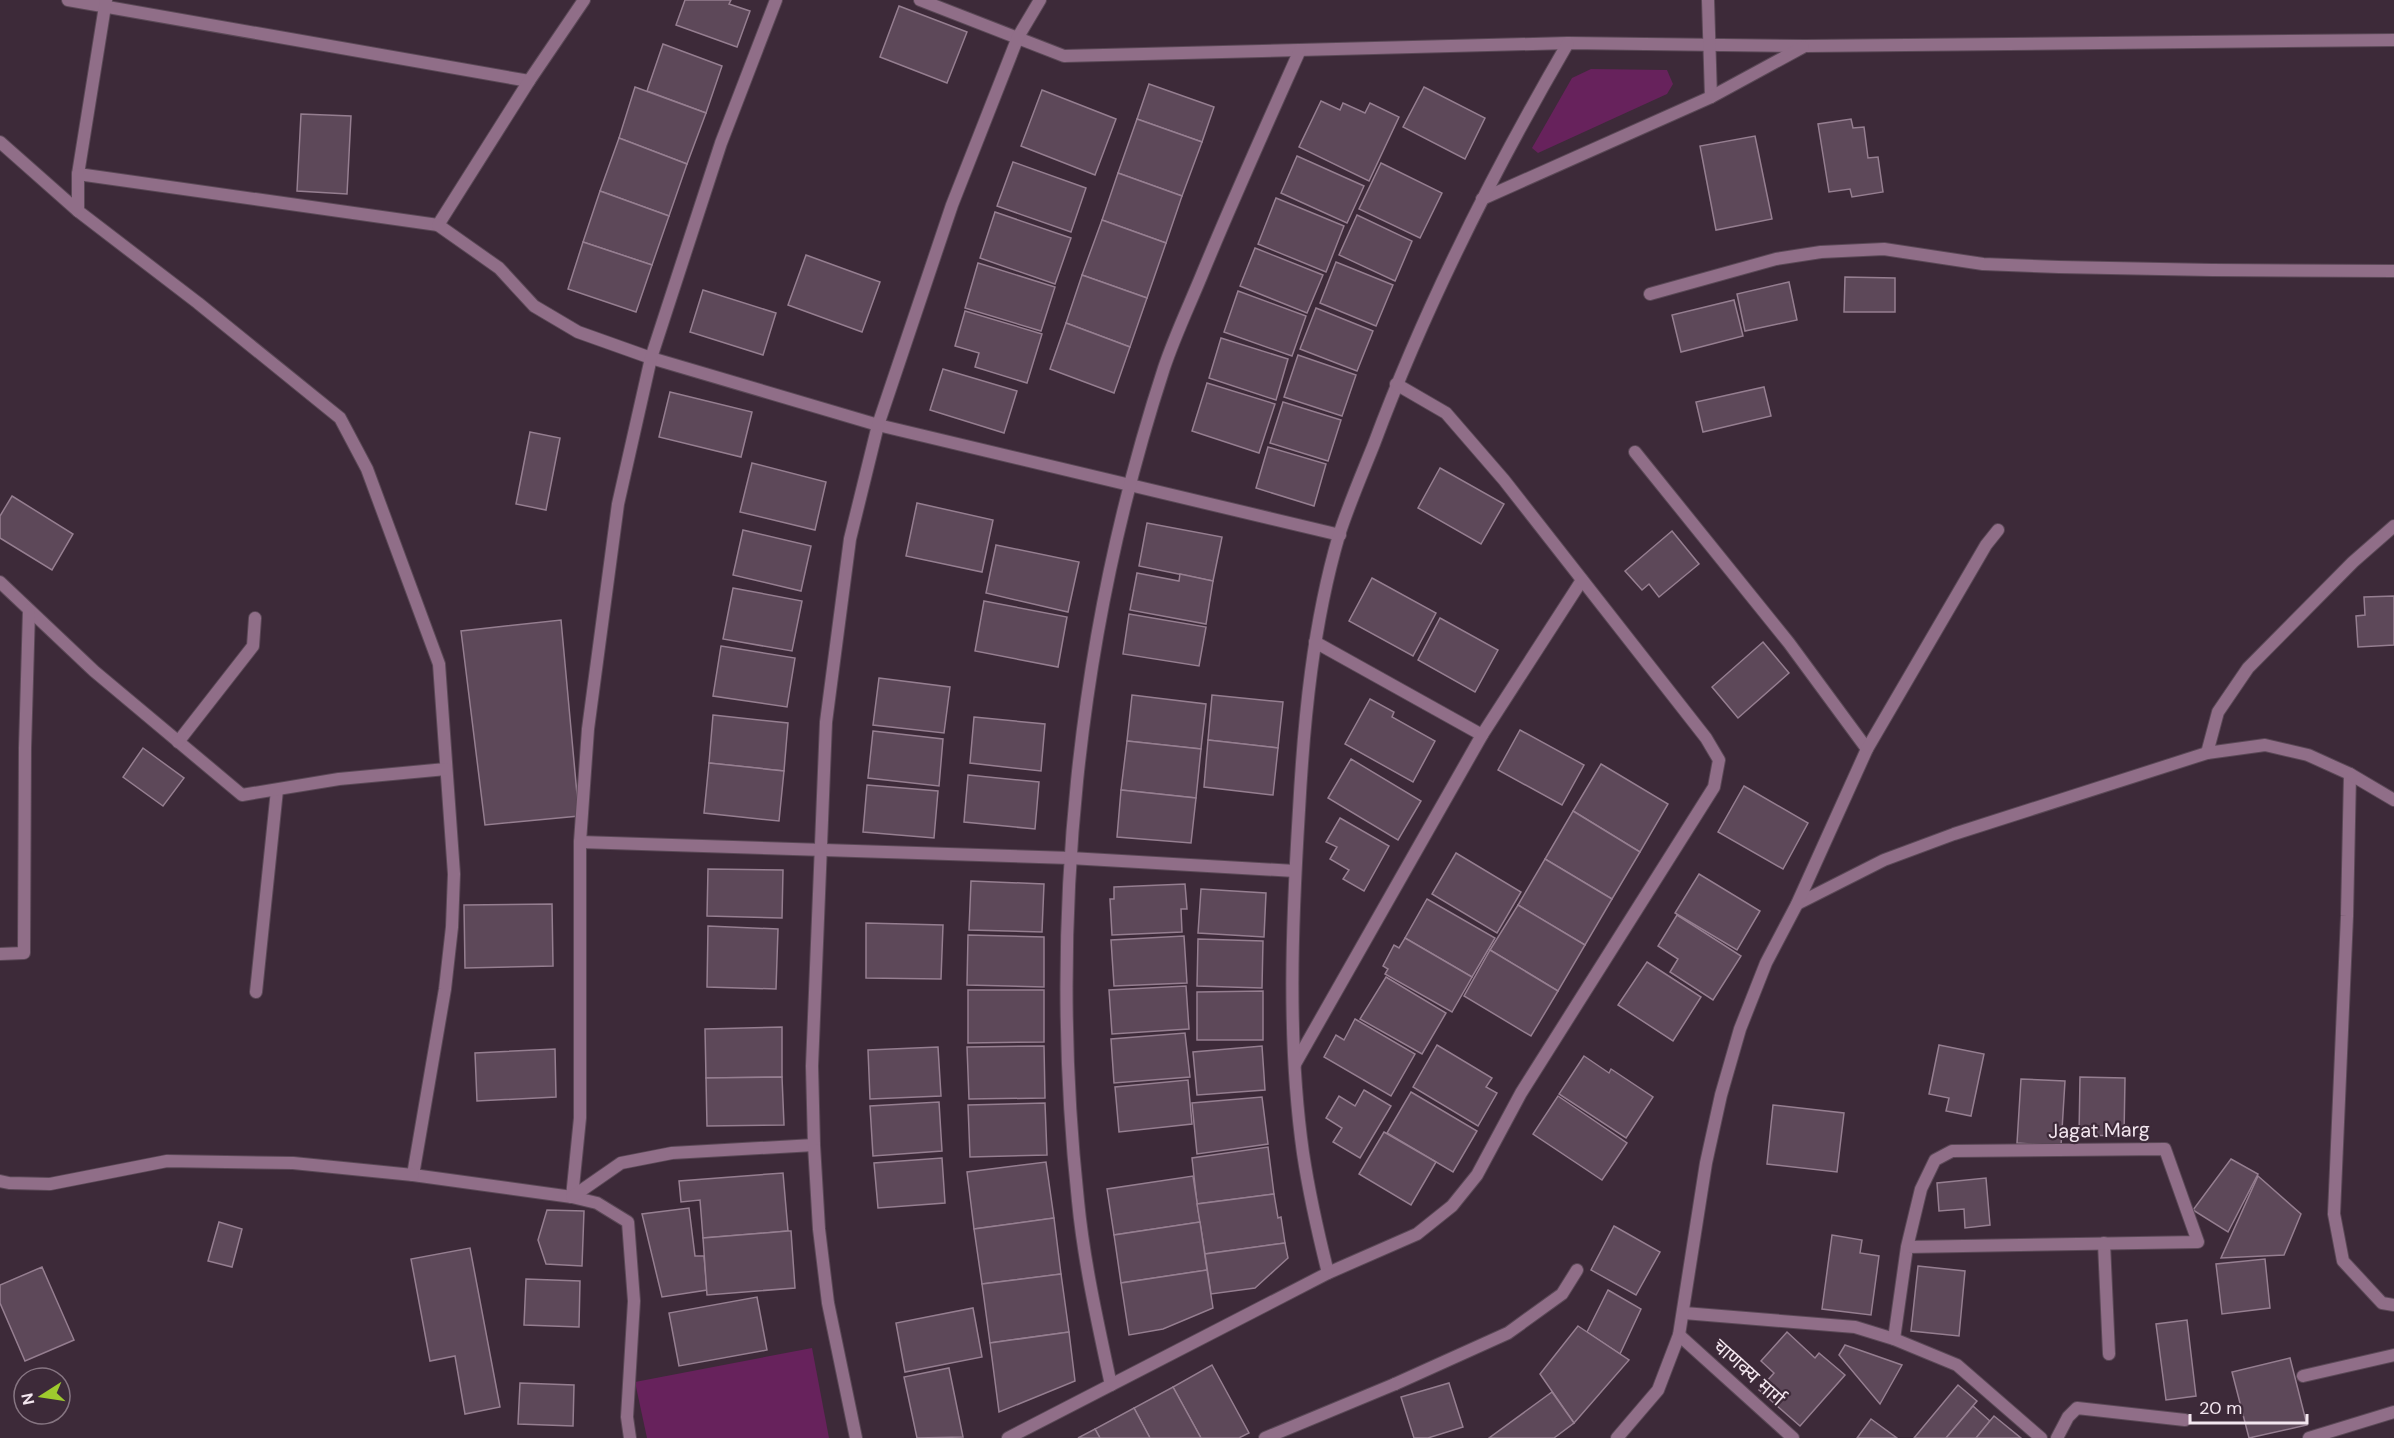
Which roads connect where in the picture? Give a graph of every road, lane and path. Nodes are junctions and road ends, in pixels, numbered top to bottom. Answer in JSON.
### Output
{"nodes":[{"id":1,"x":68,"y":0,"type":"edge"},
{"id":2,"x":584,"y":0,"type":"edge"},
{"id":3,"x":776,"y":0,"type":"edge"},
{"id":4,"x":920,"y":0,"type":"edge"},
{"id":5,"x":1040,"y":0,"type":"edge"},
{"id":6,"x":1708,"y":0,"type":"edge"},
{"id":7,"x":106,"y":3,"type":"edge"},
{"id":8,"x":1018,"y":37,"type":"junction"},
{"id":9,"x":2394,"y":40,"type":"edge"},
{"id":10,"x":1568,"y":43,"type":"junction"},
{"id":11,"x":1710,"y":44,"type":"junction"},
{"id":12,"x":1805,"y":46,"type":"junction"},
{"id":13,"x":1300,"y":50,"type":"junction"},
{"id":14,"x":529,"y":81,"type":"junction"},
{"id":15,"x":1711,"y":97,"type":"junction"},
{"id":16,"x":0,"y":142,"type":"edge"},
{"id":17,"x":78,"y":174,"type":"junction"},
{"id":18,"x":1482,"y":200,"type":"junction"},
{"id":19,"x":78,"y":211,"type":"junction"},
{"id":20,"x":438,"y":225,"type":"junction"},
{"id":21,"x":2394,"y":271,"type":"edge"},
{"id":22,"x":1650,"y":294,"type":"dead end"},
{"id":23,"x":651,"y":358,"type":"junction"},
{"id":24,"x":1396,"y":384,"type":"junction"},
{"id":25,"x":878,"y":425,"type":"junction"},
{"id":26,"x":1635,"y":452,"type":"dead end"},
{"id":27,"x":1128,"y":485,"type":"junction"},
{"id":28,"x":2394,"y":526,"type":"edge"},
{"id":29,"x":1998,"y":530,"type":"dead end"},
{"id":30,"x":1340,"y":535,"type":"junction"},
{"id":31,"x":1582,"y":580,"type":"junction"},
{"id":32,"x":0,"y":582,"type":"edge"},
{"id":33,"x":29,"y":610,"type":"junction"},
{"id":34,"x":255,"y":618,"type":"dead end"},
{"id":35,"x":1315,"y":642,"type":"junction"},
{"id":36,"x":1482,"y":735,"type":"junction"},
{"id":37,"x":177,"y":742,"type":"junction"},
{"id":38,"x":1867,"y":749,"type":"junction"},
{"id":39,"x":2207,"y":753,"type":"junction"},
{"id":40,"x":446,"y":768,"type":"junction"},
{"id":41,"x":2350,"y":774,"type":"junction"},
{"id":42,"x":277,"y":790,"type":"junction"},
{"id":43,"x":2394,"y":800,"type":"edge"},
{"id":44,"x":580,"y":842,"type":"junction"},
{"id":45,"x":819,"y":850,"type":"junction"},
{"id":46,"x":1070,"y":858,"type":"junction"},
{"id":47,"x":1295,"y":871,"type":"junction"},
{"id":48,"x":1797,"y":904,"type":"junction"},
{"id":49,"x":0,"y":954,"type":"edge"},
{"id":50,"x":256,"y":992,"type":"dead end"},
{"id":51,"x":1294,"y":1065,"type":"junction"},
{"id":52,"x":814,"y":1145,"type":"junction"},
{"id":53,"x":413,"y":1175,"type":"junction"},
{"id":54,"x":0,"y":1181,"type":"edge"},
{"id":55,"x":572,"y":1197,"type":"junction"},
{"id":56,"x":2104,"y":1243,"type":"junction"},
{"id":57,"x":1907,"y":1247,"type":"junction"},
{"id":58,"x":1577,"y":1270,"type":"dead end"},
{"id":59,"x":1328,"y":1273,"type":"junction"},
{"id":60,"x":2394,"y":1305,"type":"edge"},
{"id":61,"x":1684,"y":1313,"type":"junction"},
{"id":62,"x":1678,"y":1335,"type":"junction"},
{"id":63,"x":1894,"y":1338,"type":"junction"},
{"id":64,"x":2109,"y":1354,"type":"dead end"},
{"id":65,"x":2394,"y":1355,"type":"edge"},
{"id":66,"x":2303,"y":1376,"type":"dead end"},
{"id":67,"x":1111,"y":1385,"type":"junction"},
{"id":68,"x":2394,"y":1412,"type":"edge"},
{"id":69,"x":2186,"y":1420,"type":"dead end"},
{"id":70,"x":630,"y":1438,"type":"edge"},
{"id":71,"x":856,"y":1438,"type":"edge"},
{"id":72,"x":1008,"y":1438,"type":"edge"},
{"id":73,"x":1266,"y":1438,"type":"edge"},
{"id":74,"x":1617,"y":1438,"type":"edge"},
{"id":75,"x":1793,"y":1438,"type":"edge"},
{"id":76,"x":2041,"y":1438,"type":"edge"},
{"id":77,"x":2057,"y":1438,"type":"edge"},
{"id":78,"x":2310,"y":1438,"type":"edge"}],
"edges":[{"from":1,"to":7,"type":"street"},
{"from":2,"to":14,"type":"street"},
{"from":3,"to":23,"type":"street"},
{"from":4,"to":8,"type":"street"},
{"from":5,"to":8,"type":"street"},
{"from":6,"to":11,"type":"street"},
{"from":7,"to":14,"type":"street"},
{"from":7,"to":17,"type":"street"},
{"from":8,"to":13,"type":"street"},
{"from":8,"to":25,"type":"street"},
{"from":9,"to":12,"type":"street"},
{"from":10,"to":11,"type":"street"},
{"from":10,"to":13,"type":"street"},
{"from":10,"to":18,"type":"street"},
{"from":11,"to":12,"type":"street"},
{"from":11,"to":15,"type":"street"},
{"from":12,"to":15,"type":"street"},
{"from":13,"to":27,"type":"street"},
{"from":14,"to":20,"type":"street"},
{"from":15,"to":18,"type":"street"},
{"from":16,"to":19,"type":"street"},
{"from":17,"to":19,"type":"street"},
{"from":17,"to":20,"type":"street"},
{"from":18,"to":24,"type":"street"},
{"from":19,"to":40,"type":"street"},
{"from":20,"to":23,"type":"street"},
{"from":21,"to":22,"type":"street"},
{"from":23,"to":25,"type":"street"},
{"from":23,"to":44,"type":"street"},
{"from":24,"to":30,"type":"street"},
{"from":24,"to":31,"type":"street"},
{"from":25,"to":27,"type":"street"},
{"from":25,"to":45,"type":"street"},
{"from":26,"to":38,"type":"street"},
{"from":27,"to":30,"type":"street"},
{"from":27,"to":46,"type":"street"},
{"from":28,"to":39,"type":"street"},
{"from":29,"to":38,"type":"street"},
{"from":30,"to":35,"type":"street"},
{"from":31,"to":36,"type":"street"},
{"from":31,"to":59,"type":"street"},
{"from":32,"to":33,"type":"street"},
{"from":33,"to":37,"type":"street"},
{"from":33,"to":49,"type":"street"},
{"from":34,"to":37,"type":"street"},
{"from":35,"to":36,"type":"street"},
{"from":35,"to":47,"type":"street"},
{"from":36,"to":51,"type":"street"},
{"from":37,"to":42,"type":"street"},
{"from":38,"to":48,"type":"street"},
{"from":39,"to":41,"type":"street"},
{"from":39,"to":48,"type":"street"},
{"from":40,"to":42,"type":"street"},
{"from":40,"to":53,"type":"street"},
{"from":41,"to":43,"type":"street"},
{"from":41,"to":60,"type":"street"},
{"from":42,"to":50,"type":"street"},
{"from":44,"to":45,"type":"street"},
{"from":44,"to":55,"type":"street"},
{"from":45,"to":46,"type":"street"},
{"from":45,"to":52,"type":"street"},
{"from":46,"to":47,"type":"street"},
{"from":46,"to":67,"type":"street"},
{"from":47,"to":51,"type":"street"},
{"from":48,"to":61,"type":"street"},
{"from":51,"to":59,"type":"street"},
{"from":52,"to":55,"type":"street"},
{"from":52,"to":71,"type":"street"},
{"from":53,"to":54,"type":"street"},
{"from":53,"to":55,"type":"street"},
{"from":55,"to":70,"type":"street"},
{"from":56,"to":57,"type":"street","name":"Jagat Marg"},
{"from":56,"to":57,"type":"street","name":"Jagat Marg"},
{"from":56,"to":64,"type":"street"},
{"from":57,"to":63,"type":"street","name":"Jagat Marg"},
{"from":58,"to":73,"type":"street"},
{"from":59,"to":67,"type":"street"},
{"from":61,"to":62,"type":"street"},
{"from":61,"to":63,"type":"street"},
{"from":62,"to":74,"type":"street"},
{"from":62,"to":75,"type":"street","name":"चाणक्य मार्ग"},
{"from":63,"to":76,"type":"street"},
{"from":65,"to":66,"type":"street"},
{"from":67,"to":72,"type":"street"},
{"from":68,"to":78,"type":"street"},
{"from":69,"to":77,"type":"street"}]}
